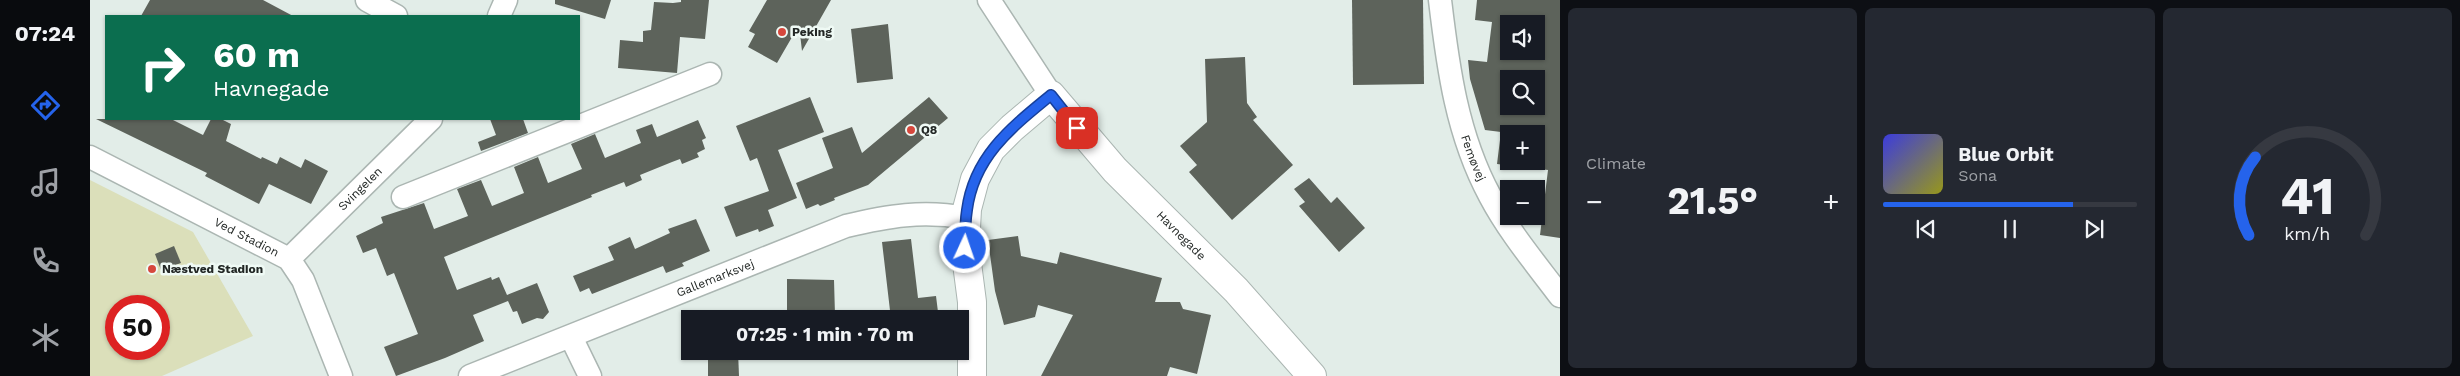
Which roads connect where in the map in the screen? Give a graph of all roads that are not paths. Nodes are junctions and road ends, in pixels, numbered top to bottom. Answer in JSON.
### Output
{"nodes":[{"id":1,"x":367,"y":0,"type":"edge"},
{"id":2,"x":506,"y":0,"type":"edge"},
{"id":3,"x":989,"y":0,"type":"edge"},
{"id":4,"x":1440,"y":0,"type":"edge"},
{"id":5,"x":394,"y":15,"type":"edge"},
{"id":6,"x":499,"y":15,"type":"edge"},
{"id":7,"x":710,"y":74,"type":"dead end"},
{"id":8,"x":1051,"y":95,"type":"junction"},
{"id":9,"x":431,"y":120,"type":"edge"},
{"id":10,"x":581,"y":121,"type":"edge"},
{"id":11,"x":90,"y":157,"type":"edge"},
{"id":12,"x":403,"y":196,"type":"dead end"},
{"id":13,"x":966,"y":218,"type":"junction"},
{"id":14,"x":289,"y":259,"type":"junction"},
{"id":15,"x":1560,"y":296,"type":"edge"},
{"id":16,"x":571,"y":337,"type":"junction"},
{"id":17,"x":340,"y":376,"type":"edge"},
{"id":18,"x":470,"y":376,"type":"edge"},
{"id":19,"x":590,"y":376,"type":"edge"},
{"id":20,"x":972,"y":376,"type":"edge"},
{"id":21,"x":1312,"y":376,"type":"edge"}],
"edges":[{"from":1,"to":5,"type":"street"},
{"from":2,"to":6,"type":"street"},
{"from":3,"to":8,"type":"street"},
{"from":4,"to":15,"type":"street","name":"Femøvej"},
{"from":7,"to":10,"type":"street"},
{"from":8,"to":13,"type":"main road"},
{"from":8,"to":21,"type":"main road","name":"Havnegade"},
{"from":9,"to":14,"type":"street","name":"Svingelen"},
{"from":10,"to":12,"type":"street"},
{"from":11,"to":14,"type":"street","name":"Ved Stadion"},
{"from":13,"to":16,"type":"street","name":"Gallemarksvej"},
{"from":13,"to":20,"type":"main road"},
{"from":14,"to":17,"type":"street","name":"Ved Stadion"},
{"from":16,"to":18,"type":"street","name":"Gallemarksvej"},
{"from":16,"to":19,"type":"street"}]}
